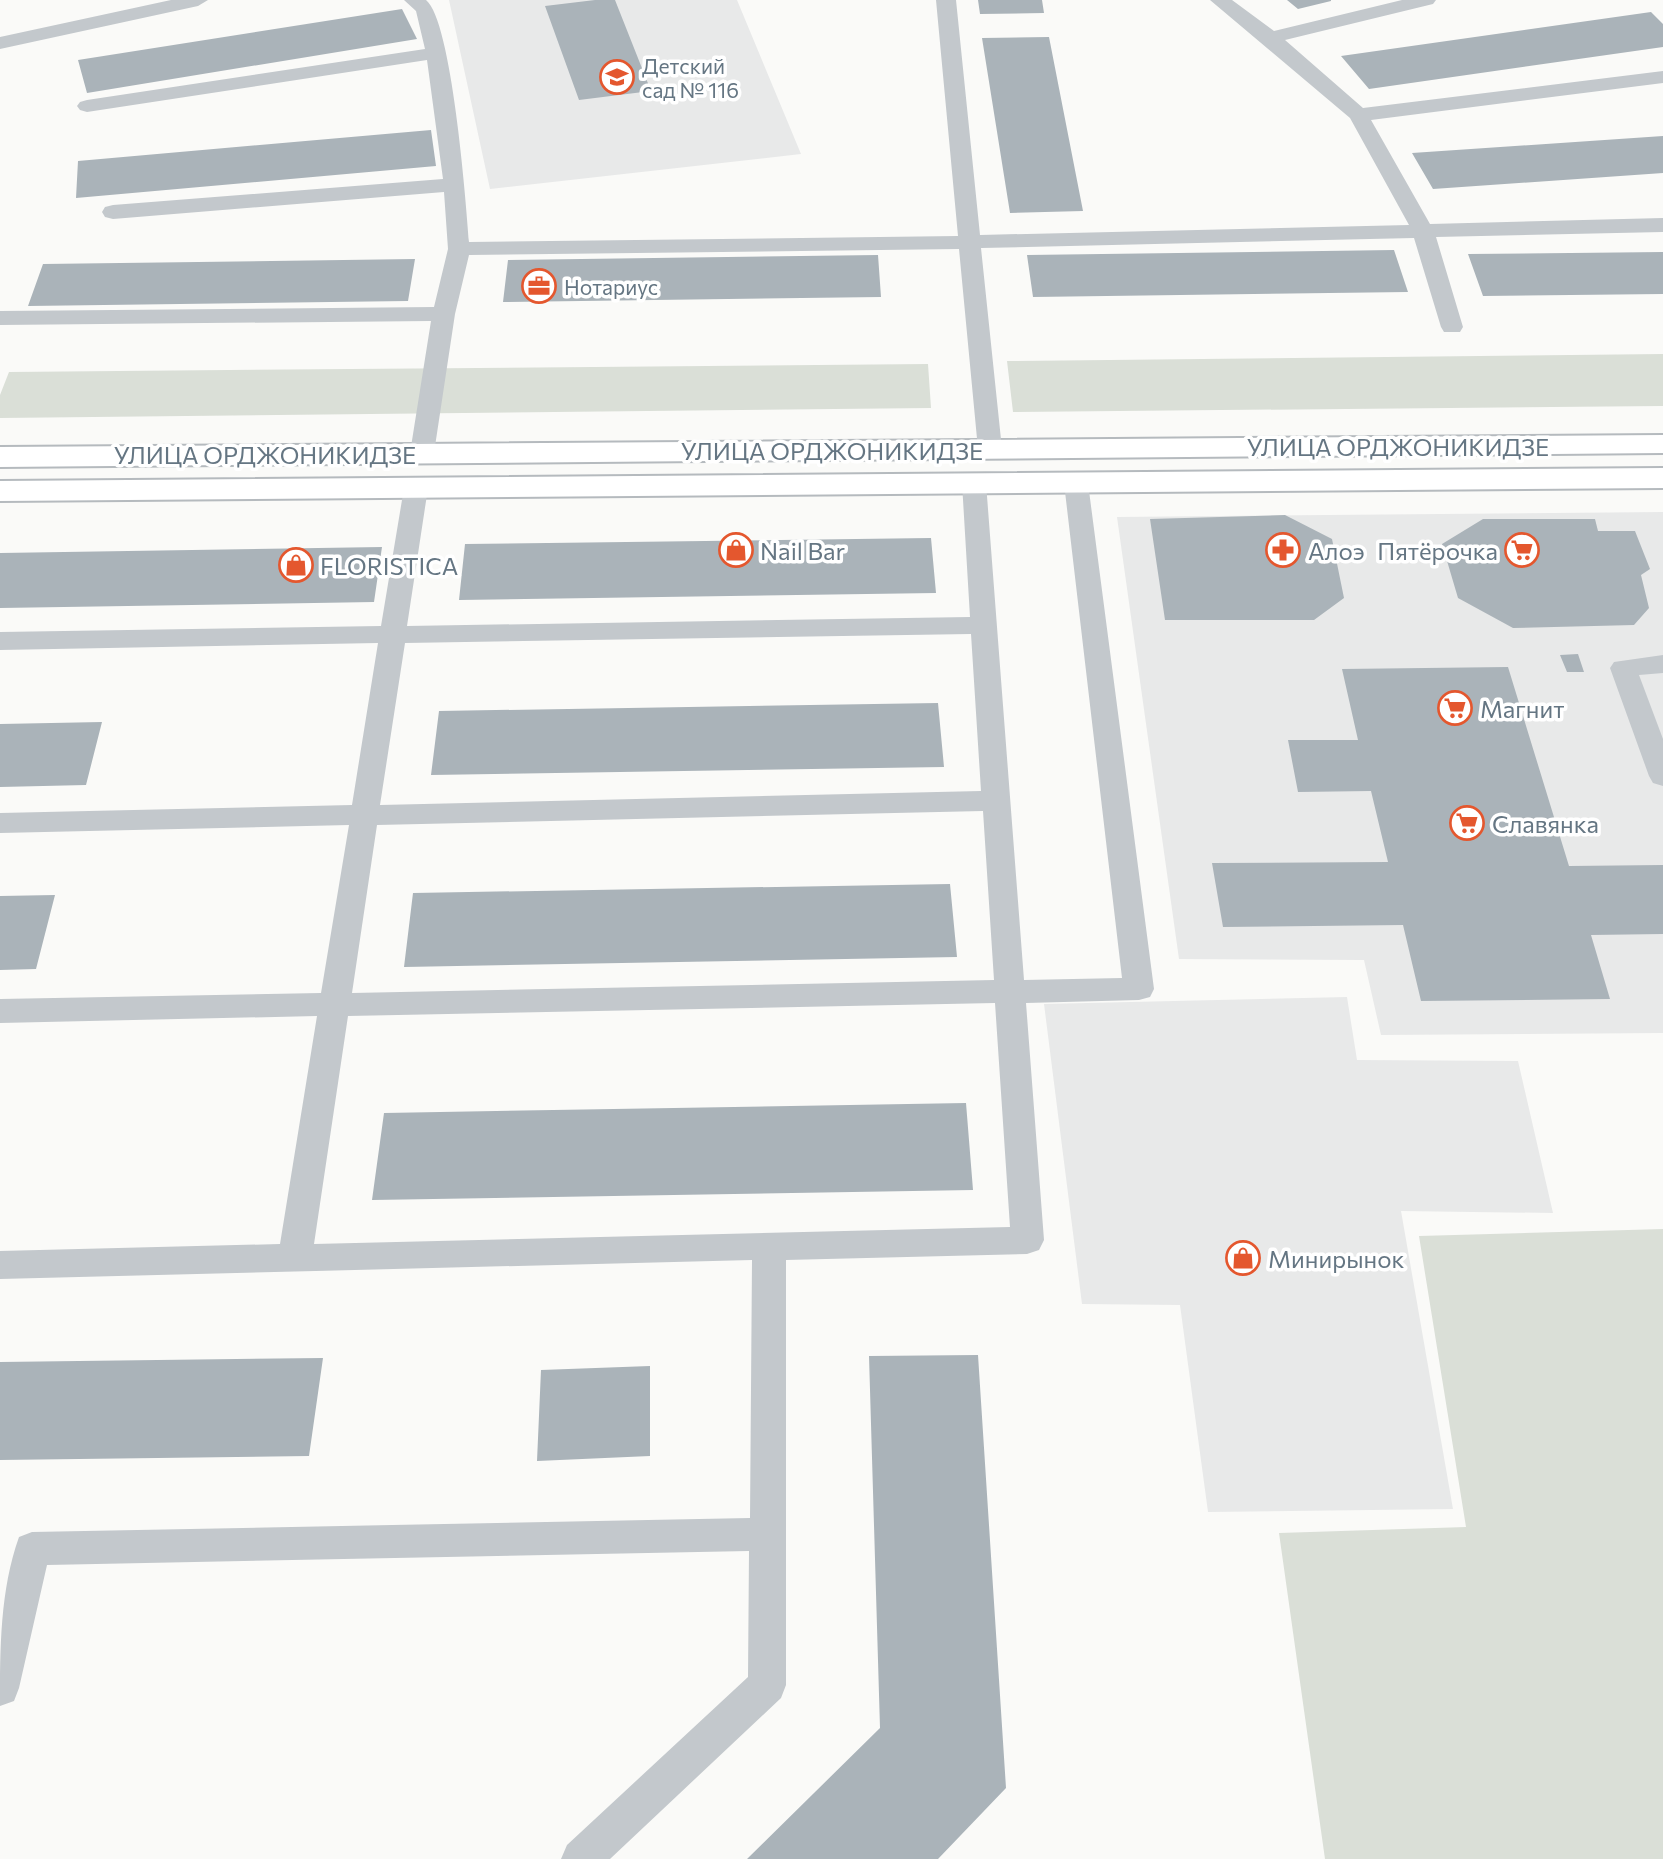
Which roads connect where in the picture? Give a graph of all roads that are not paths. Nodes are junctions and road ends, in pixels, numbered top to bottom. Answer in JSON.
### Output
{"nodes":[{"id":1,"x":198,"y":0,"type":"edge"},
{"id":2,"x":414,"y":0,"type":"edge"},
{"id":3,"x":946,"y":0,"type":"edge"},
{"id":4,"x":1220,"y":0,"type":"edge"},
{"id":5,"x":1426,"y":0,"type":"edge"},
{"id":6,"x":1270,"y":38,"type":"junction"},
{"id":7,"x":0,"y":43,"type":"edge"},
{"id":8,"x":436,"y":53,"type":"junction"},
{"id":9,"x":1663,"y":77,"type":"edge"},
{"id":10,"x":88,"y":106,"type":"dead end"},
{"id":11,"x":1358,"y":115,"type":"junction"},
{"id":12,"x":454,"y":185,"type":"junction"},
{"id":13,"x":113,"y":212,"type":"dead end"},
{"id":14,"x":1663,"y":225,"type":"edge"},
{"id":15,"x":1423,"y":231,"type":"junction"},
{"id":16,"x":970,"y":242,"type":"junction"},
{"id":17,"x":459,"y":250,"type":"junction"},
{"id":18,"x":444,"y":314,"type":"junction"},
{"id":19,"x":0,"y":318,"type":"edge"},
{"id":20,"x":1452,"y":327,"type":"dead end"},
{"id":21,"x":1663,"y":444,"type":"edge"},
{"id":22,"x":990,"y":449,"type":"junction"},
{"id":23,"x":422,"y":453,"type":"junction"},
{"id":24,"x":0,"y":457,"type":"edge"},
{"id":25,"x":1663,"y":478,"type":"edge"},
{"id":26,"x":1076,"y":483,"type":"junction"},
{"id":27,"x":974,"y":484,"type":"junction"},
{"id":28,"x":416,"y":488,"type":"junction"},
{"id":29,"x":0,"y":491,"type":"edge"},
{"id":30,"x":985,"y":625,"type":"junction"},
{"id":31,"x":393,"y":635,"type":"junction"},
{"id":32,"x":0,"y":641,"type":"edge"},
{"id":33,"x":1663,"y":664,"type":"edge"},
{"id":34,"x":1663,"y":776,"type":"edge"},
{"id":35,"x":997,"y":801,"type":"junction"},
{"id":36,"x":365,"y":815,"type":"junction"},
{"id":37,"x":0,"y":823,"type":"edge"},
{"id":38,"x":1010,"y":993,"type":"junction"},
{"id":39,"x":335,"y":1005,"type":"junction"},
{"id":40,"x":0,"y":1011,"type":"edge"},
{"id":41,"x":769,"y":1245,"type":"junction"},
{"id":42,"x":295,"y":1256,"type":"junction"},
{"id":43,"x":0,"y":1265,"type":"edge"},
{"id":44,"x":768,"y":1534,"type":"junction"},
{"id":45,"x":0,"y":1688,"type":"edge"},
{"id":46,"x":581,"y":1859,"type":"edge"}],
"edges":[{"from":1,"to":7,"type":"lane"},
{"from":2,"to":8,"type":"lane"},
{"from":3,"to":16,"type":"lane"},
{"from":4,"to":6,"type":"lane"},
{"from":5,"to":6,"type":"lane"},
{"from":6,"to":11,"type":"lane"},
{"from":8,"to":10,"type":"lane"},
{"from":8,"to":12,"type":"lane"},
{"from":9,"to":11,"type":"lane"},
{"from":11,"to":15,"type":"lane"},
{"from":12,"to":13,"type":"lane"},
{"from":12,"to":17,"type":"lane"},
{"from":14,"to":15,"type":"lane"},
{"from":15,"to":16,"type":"lane"},
{"from":15,"to":20,"type":"lane"},
{"from":16,"to":17,"type":"lane"},
{"from":16,"to":22,"type":"lane"},
{"from":17,"to":18,"type":"lane"},
{"from":18,"to":19,"type":"lane"},
{"from":18,"to":23,"type":"lane"},
{"from":21,"to":22,"type":"main road","name":"УЛИЦА ОРДЖОНИКИДЗЕ"},
{"from":22,"to":23,"type":"main road","name":"УЛИЦА ОРДЖОНИКИДЗЕ"},
{"from":23,"to":24,"type":"main road","name":"УЛИЦА ОРДЖОНИКИДЗЕ"},
{"from":25,"to":26,"type":"main road","name":"УЛИЦА ОРДЖОНИКИДЗЕ"},
{"from":26,"to":27,"type":"main road","name":"УЛИЦА ОРДЖОНИКИДЗЕ"},
{"from":26,"to":38,"type":"lane"},
{"from":27,"to":28,"type":"main road","name":"УЛИЦА ОРДЖОНИКИДЗЕ"},
{"from":27,"to":30,"type":"lane"},
{"from":28,"to":29,"type":"main road","name":"УЛИЦА ОРДЖОНИКИДЗЕ"},
{"from":28,"to":31,"type":"lane"},
{"from":30,"to":31,"type":"lane"},
{"from":30,"to":35,"type":"lane"},
{"from":31,"to":32,"type":"lane"},
{"from":31,"to":36,"type":"lane"},
{"from":33,"to":34,"type":"lane"},
{"from":35,"to":36,"type":"lane"},
{"from":35,"to":38,"type":"lane"},
{"from":36,"to":37,"type":"lane"},
{"from":36,"to":39,"type":"lane"},
{"from":38,"to":39,"type":"lane"},
{"from":38,"to":41,"type":"lane"},
{"from":39,"to":40,"type":"lane"},
{"from":39,"to":42,"type":"lane"},
{"from":41,"to":42,"type":"lane"},
{"from":41,"to":44,"type":"lane"},
{"from":42,"to":43,"type":"lane"},
{"from":44,"to":45,"type":"lane"},
{"from":44,"to":46,"type":"lane"}]}
